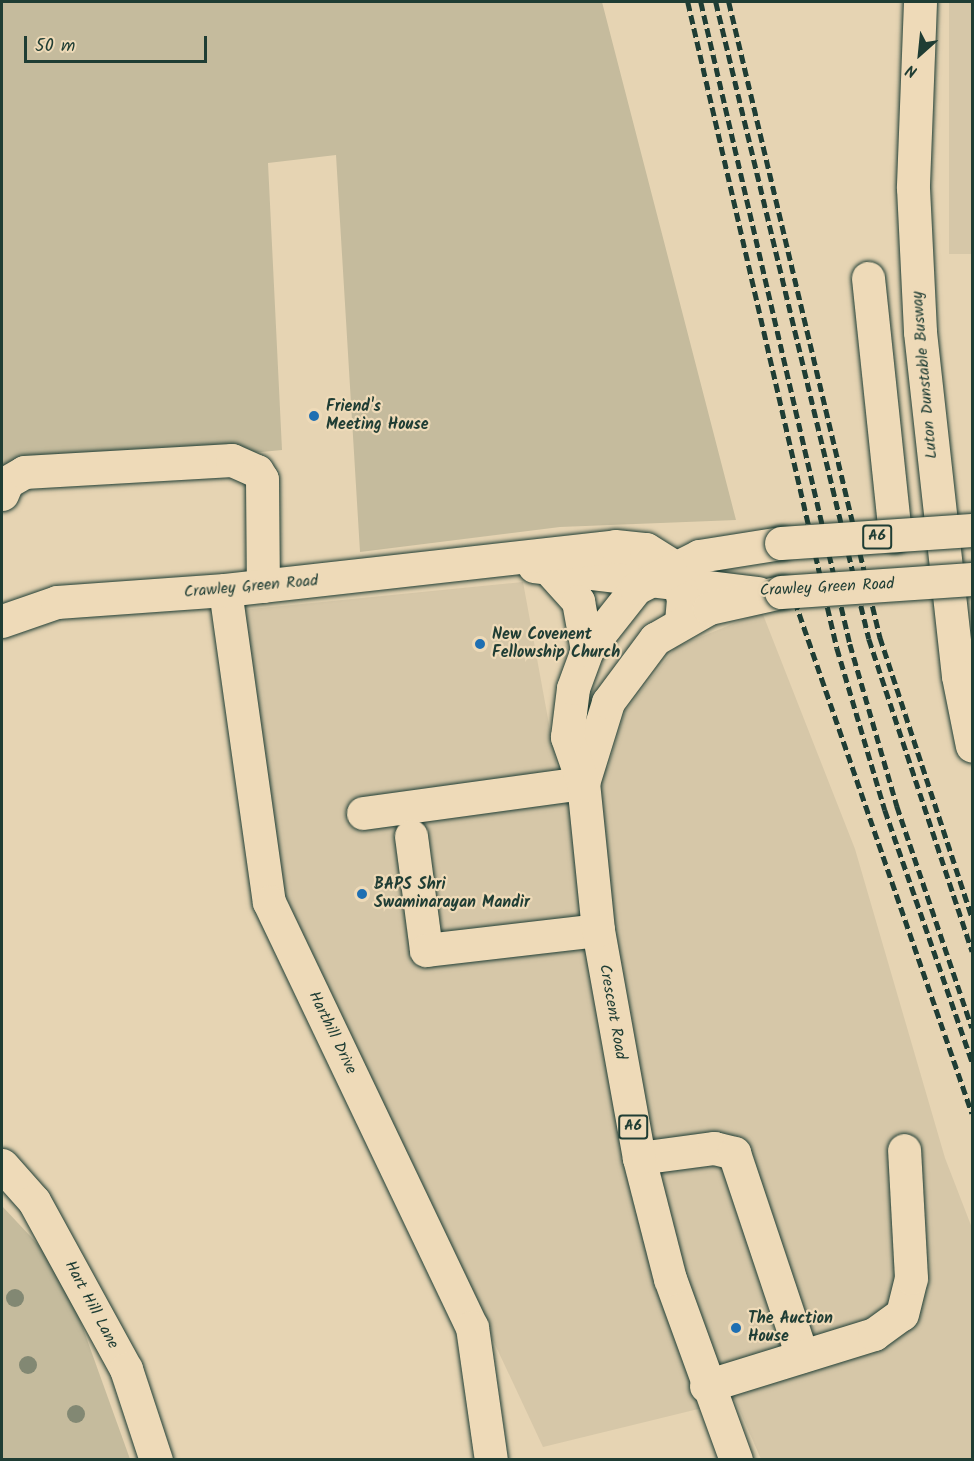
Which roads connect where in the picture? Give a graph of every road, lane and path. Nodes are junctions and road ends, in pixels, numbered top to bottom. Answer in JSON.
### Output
{"nodes":[{"id":1,"x":920,"y":2,"type":"edge"},
{"id":2,"x":868,"y":278,"type":"dead end"},
{"id":3,"x":2,"y":494,"type":"edge"},
{"id":4,"x":972,"y":530,"type":"edge"},
{"id":5,"x":894,"y":536,"type":"junction"},
{"id":6,"x":503,"y":560,"type":"junction"},
{"id":7,"x":548,"y":568,"type":"junction"},
{"id":8,"x":677,"y":575,"type":"junction"},
{"id":9,"x":972,"y":579,"type":"edge"},
{"id":10,"x":645,"y":582,"type":"junction"},
{"id":11,"x":263,"y":586,"type":"junction"},
{"id":12,"x":225,"y":590,"type":"junction"},
{"id":13,"x":769,"y":592,"type":"junction"},
{"id":14,"x":681,"y":620,"type":"junction"},
{"id":15,"x":2,"y":621,"type":"edge"},
{"id":16,"x":587,"y":650,"type":"junction"},
{"id":17,"x":972,"y":746,"type":"edge"},
{"id":18,"x":583,"y":783,"type":"junction"},
{"id":19,"x":363,"y":813,"type":"dead end"},
{"id":20,"x":411,"y":836,"type":"dead end"},
{"id":21,"x":598,"y":930,"type":"junction"},
{"id":22,"x":904,"y":1150,"type":"dead end"},
{"id":23,"x":639,"y":1158,"type":"junction"},
{"id":24,"x":2,"y":1165,"type":"edge"},
{"id":25,"x":802,"y":1356,"type":"junction"},
{"id":26,"x":706,"y":1386,"type":"junction"},
{"id":27,"x":156,"y":1460,"type":"edge"},
{"id":28,"x":491,"y":1460,"type":"edge"},
{"id":29,"x":736,"y":1460,"type":"edge"}],
"edges":[{"from":1,"to":17,"type":"main road","name":"Luton Dunstable Busway"},
{"from":2,"to":5,"type":"main road"},
{"from":3,"to":11,"type":"main road"},
{"from":4,"to":5,"type":"main road","number":"A6","bridge":true},
{"from":5,"to":8,"type":"main road","number":"A6","bridge":true},
{"from":6,"to":7,"type":"main road","name":"Crawley Green Road"},
{"from":6,"to":8,"type":"main road","name":"Crawley Green Road"},
{"from":6,"to":11,"type":"main road","name":"Crawley Green Road"},
{"from":7,"to":10,"type":"main road","name":"Crawley Green Road"},
{"from":7,"to":16,"type":"main road"},
{"from":8,"to":10,"type":"main road","number":"A6"},
{"from":8,"to":13,"type":"main road","name":"Crawley Green Road"},
{"from":8,"to":14,"type":"main road"},
{"from":9,"to":13,"type":"main road","name":"Crawley Green Road","number":"A6","bridge":true},
{"from":10,"to":16,"type":"main road","number":"A6"},
{"from":11,"to":12,"type":"main road","name":"Crawley Green Road"},
{"from":12,"to":15,"type":"main road","name":"Crawley Green Road"},
{"from":12,"to":28,"type":"main road","name":"Harthill Drive"},
{"from":13,"to":14,"type":"main road","number":"A6"},
{"from":14,"to":18,"type":"main road","number":"A6"},
{"from":16,"to":18,"type":"main road","name":"Crescent Road","number":"A6"},
{"from":18,"to":19,"type":"main road"},
{"from":18,"to":21,"type":"main road","name":"Crescent Road","number":"A6"},
{"from":20,"to":21,"type":"main road"},
{"from":21,"to":23,"type":"main road","name":"Crescent Road","number":"A6"},
{"from":22,"to":25,"type":"main road"},
{"from":23,"to":25,"type":"main road"},
{"from":23,"to":26,"type":"main road","name":"Crescent Road","number":"A6"},
{"from":24,"to":27,"type":"main road","name":"Hart Hill Lane"},
{"from":25,"to":26,"type":"main road"},
{"from":26,"to":29,"type":"main road","name":"Crescent Road","number":"A6"}]}
